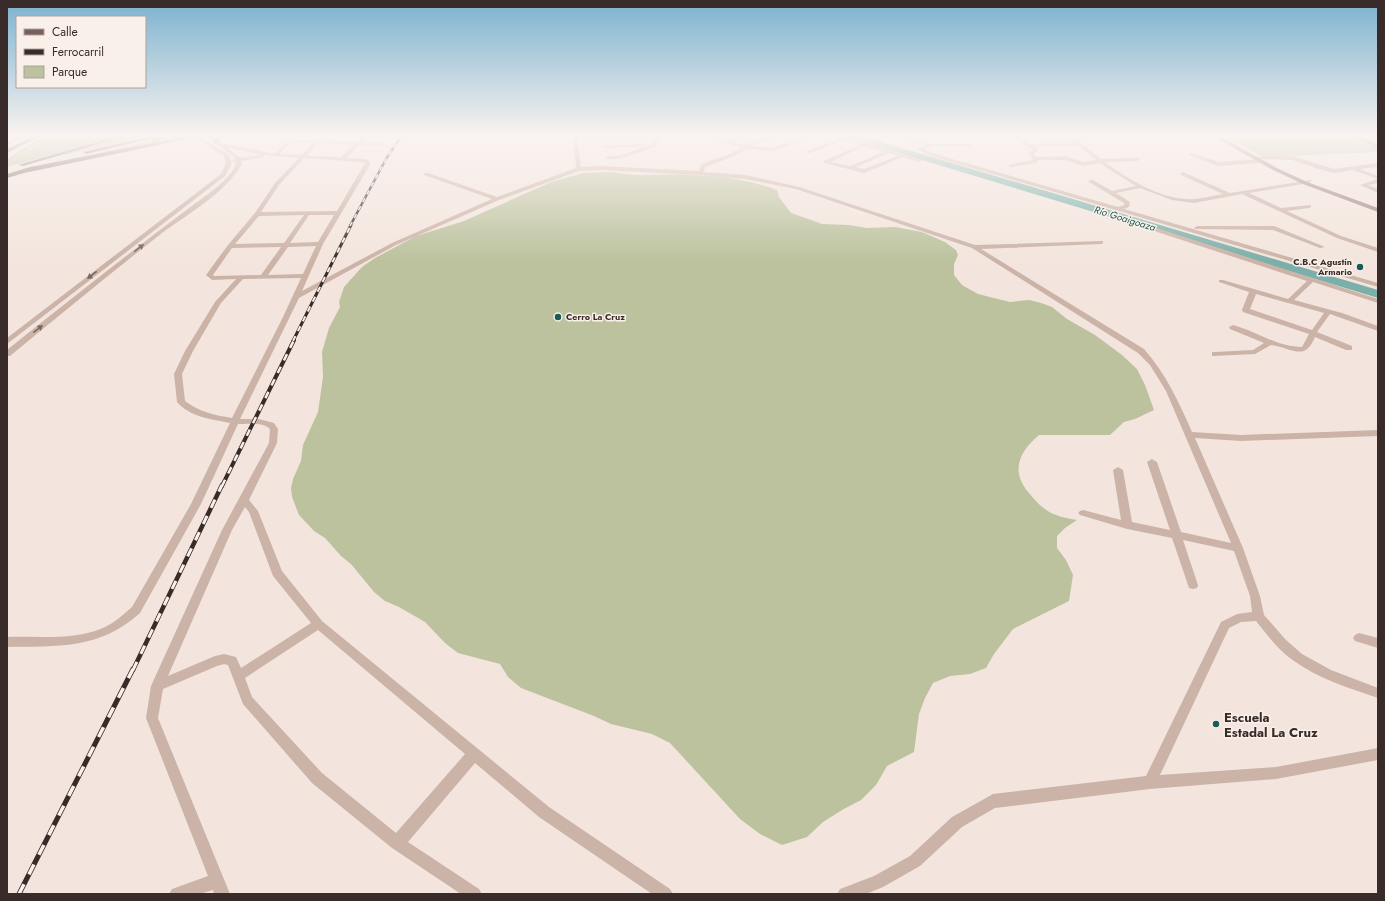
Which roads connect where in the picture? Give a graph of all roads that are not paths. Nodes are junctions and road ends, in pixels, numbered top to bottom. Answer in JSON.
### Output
{"nodes":[{"id":1,"x":219,"y":177,"type":"edge"},
{"id":2,"x":228,"y":177,"type":"edge"},
{"id":3,"x":283,"y":177,"type":"edge"},
{"id":4,"x":360,"y":177,"type":"edge"},
{"id":5,"x":435,"y":177,"type":"edge"},
{"id":6,"x":557,"y":177,"type":"edge"},
{"id":7,"x":745,"y":177,"type":"edge"},
{"id":8,"x":1010,"y":177,"type":"edge"},
{"id":9,"x":1125,"y":177,"type":"edge"},
{"id":10,"x":1189,"y":177,"type":"edge"},
{"id":11,"x":1297,"y":177,"type":"edge"},
{"id":12,"x":1378,"y":180,"type":"edge"},
{"id":13,"x":1091,"y":181,"type":"dead end"},
{"id":14,"x":1307,"y":182,"type":"junction"},
{"id":15,"x":1142,"y":186,"type":"junction"},
{"id":16,"x":1378,"y":191,"type":"edge"},
{"id":17,"x":1110,"y":193,"type":"junction"},
{"id":18,"x":1244,"y":193,"type":"junction"},
{"id":19,"x":1229,"y":196,"type":"junction"},
{"id":20,"x":497,"y":199,"type":"junction"},
{"id":21,"x":184,"y":205,"type":"junction"},
{"id":22,"x":195,"y":205,"type":"junction"},
{"id":23,"x":1309,"y":206,"type":"dead end"},
{"id":24,"x":1378,"y":207,"type":"edge"},
{"id":25,"x":1118,"y":208,"type":"junction"},
{"id":26,"x":1279,"y":210,"type":"junction"},
{"id":27,"x":1378,"y":210,"type":"edge"},
{"id":28,"x":308,"y":213,"type":"junction"},
{"id":29,"x":339,"y":213,"type":"junction"},
{"id":30,"x":257,"y":214,"type":"junction"},
{"id":31,"x":1144,"y":226,"type":"dead end"},
{"id":32,"x":1187,"y":228,"type":"junction"},
{"id":33,"x":156,"y":235,"type":"junction"},
{"id":34,"x":144,"y":236,"type":"junction"},
{"id":35,"x":1101,"y":242,"type":"dead end"},
{"id":36,"x":320,"y":244,"type":"junction"},
{"id":37,"x":286,"y":245,"type":"junction"},
{"id":38,"x":230,"y":246,"type":"junction"},
{"id":39,"x":1322,"y":247,"type":"dead end"},
{"id":40,"x":974,"y":248,"type":"junction"},
{"id":41,"x":1378,"y":250,"type":"edge"},
{"id":42,"x":305,"y":276,"type":"junction"},
{"id":43,"x":263,"y":277,"type":"junction"},
{"id":44,"x":241,"y":278,"type":"junction"},
{"id":45,"x":1312,"y":280,"type":"junction"},
{"id":46,"x":1221,"y":281,"type":"dead end"},
{"id":47,"x":1378,"y":285,"type":"edge"},
{"id":48,"x":89,"y":288,"type":"junction"},
{"id":49,"x":76,"y":289,"type":"junction"},
{"id":50,"x":1253,"y":292,"type":"junction"},
{"id":51,"x":296,"y":297,"type":"junction"},
{"id":52,"x":59,"y":301,"type":"junction"},
{"id":53,"x":73,"y":301,"type":"junction"},
{"id":54,"x":1289,"y":301,"type":"junction"},
{"id":55,"x":1378,"y":301,"type":"edge"},
{"id":56,"x":1328,"y":312,"type":"junction"},
{"id":57,"x":1233,"y":327,"type":"dead end"},
{"id":58,"x":1378,"y":329,"type":"edge"},
{"id":59,"x":1313,"y":333,"type":"junction"},
{"id":60,"x":7,"y":342,"type":"edge"},
{"id":61,"x":1270,"y":343,"type":"junction"},
{"id":62,"x":1349,"y":348,"type":"dead end"},
{"id":63,"x":7,"y":354,"type":"edge"},
{"id":64,"x":1215,"y":354,"type":"dead end"},
{"id":65,"x":240,"y":421,"type":"junction"},
{"id":66,"x":1378,"y":433,"type":"edge"},
{"id":67,"x":1188,"y":435,"type":"junction"},
{"id":68,"x":1152,"y":462,"type":"dead end"},
{"id":69,"x":1118,"y":470,"type":"dead end"},
{"id":70,"x":244,"y":500,"type":"junction"},
{"id":71,"x":1083,"y":513,"type":"dead end"},
{"id":72,"x":1127,"y":525,"type":"junction"},
{"id":73,"x":1178,"y":536,"type":"junction"},
{"id":74,"x":1238,"y":548,"type":"junction"},
{"id":75,"x":1193,"y":586,"type":"dead end"},
{"id":76,"x":1259,"y":617,"type":"junction"},
{"id":77,"x":318,"y":624,"type":"junction"},
{"id":78,"x":1359,"y":638,"type":"dead end"},
{"id":79,"x":7,"y":642,"type":"edge"},
{"id":80,"x":1378,"y":642,"type":"edge"},
{"id":81,"x":238,"y":676,"type":"junction"},
{"id":82,"x":157,"y":686,"type":"junction"},
{"id":83,"x":1378,"y":693,"type":"edge"},
{"id":84,"x":1378,"y":754,"type":"edge"},
{"id":85,"x":473,"y":755,"type":"junction"},
{"id":86,"x":1150,"y":782,"type":"junction"},
{"id":87,"x":397,"y":843,"type":"junction"},
{"id":88,"x":219,"y":887,"type":"edge"},
{"id":89,"x":177,"y":894,"type":"edge"},
{"id":90,"x":474,"y":894,"type":"edge"},
{"id":91,"x":665,"y":894,"type":"edge"},
{"id":92,"x":845,"y":894,"type":"edge"}],
"edges":[{"from":1,"to":21,"type":"street"},
{"from":2,"to":22,"type":"street"},
{"from":3,"to":30,"type":"street"},
{"from":4,"to":29,"type":"street"},
{"from":5,"to":20,"type":"street"},
{"from":6,"to":20,"type":"street"},
{"from":7,"to":40,"type":"street"},
{"from":8,"to":25,"type":"street"},
{"from":9,"to":15,"type":"street"},
{"from":10,"to":19,"type":"street"},
{"from":11,"to":14,"type":"main road"},
{"from":12,"to":16,"type":"street"},
{"from":13,"to":17,"type":"street"},
{"from":14,"to":18,"type":"street"},
{"from":14,"to":24,"type":"main road"},
{"from":14,"to":27,"type":"main road"},
{"from":15,"to":17,"type":"street"},
{"from":15,"to":19,"type":"street"},
{"from":17,"to":25,"type":"street"},
{"from":18,"to":19,"type":"street"},
{"from":18,"to":26,"type":"street"},
{"from":20,"to":51,"type":"street"},
{"from":21,"to":22,"type":"street"},
{"from":21,"to":34,"type":"street"},
{"from":22,"to":33,"type":"street"},
{"from":23,"to":26,"type":"street"},
{"from":25,"to":32,"type":"street"},
{"from":26,"to":41,"type":"street"},
{"from":28,"to":29,"type":"street"},
{"from":28,"to":30,"type":"street"},
{"from":28,"to":37,"type":"street"},
{"from":29,"to":36,"type":"street"},
{"from":30,"to":38,"type":"street"},
{"from":31,"to":45,"type":"street"},
{"from":32,"to":39,"type":"street"},
{"from":32,"to":47,"type":"street"},
{"from":33,"to":34,"type":"street"},
{"from":48,"to":33,"type":"street","one_way":true},
{"from":34,"to":49,"type":"street","one_way":true},
{"from":35,"to":40,"type":"street"},
{"from":36,"to":37,"type":"street"},
{"from":36,"to":42,"type":"street"},
{"from":37,"to":38,"type":"street"},
{"from":37,"to":43,"type":"street"},
{"from":38,"to":44,"type":"street"},
{"from":40,"to":67,"type":"street"},
{"from":42,"to":43,"type":"street"},
{"from":42,"to":51,"type":"street"},
{"from":43,"to":44,"type":"street"},
{"from":44,"to":65,"type":"street"},
{"from":45,"to":54,"type":"street"},
{"from":45,"to":55,"type":"street"},
{"from":46,"to":50,"type":"street"},
{"from":48,"to":49,"type":"street"},
{"from":48,"to":53,"type":"street"},
{"from":49,"to":52,"type":"street"},
{"from":50,"to":54,"type":"street"},
{"from":50,"to":59,"type":"street"},
{"from":51,"to":65,"type":"street"},
{"from":52,"to":53,"type":"street"},
{"from":52,"to":60,"type":"street"},
{"from":63,"to":53,"type":"street","one_way":true},
{"from":54,"to":56,"type":"street"},
{"from":56,"to":58,"type":"street"},
{"from":56,"to":59,"type":"street"},
{"from":57,"to":61,"type":"street"},
{"from":59,"to":61,"type":"street"},
{"from":59,"to":62,"type":"street"},
{"from":61,"to":64,"type":"street"},
{"from":65,"to":70,"type":"street"},
{"from":65,"to":79,"type":"street"},
{"from":66,"to":67,"type":"street"},
{"from":67,"to":74,"type":"street"},
{"from":68,"to":73,"type":"street"},
{"from":69,"to":72,"type":"street"},
{"from":70,"to":77,"type":"street"},
{"from":70,"to":82,"type":"street"},
{"from":71,"to":72,"type":"street"},
{"from":72,"to":73,"type":"street"},
{"from":73,"to":74,"type":"street"},
{"from":73,"to":75,"type":"street"},
{"from":74,"to":76,"type":"street"},
{"from":76,"to":83,"type":"street"},
{"from":76,"to":86,"type":"street"},
{"from":77,"to":81,"type":"street"},
{"from":77,"to":85,"type":"street"},
{"from":78,"to":80,"type":"street"},
{"from":81,"to":82,"type":"street"},
{"from":81,"to":87,"type":"street"},
{"from":82,"to":88,"type":"street"},
{"from":84,"to":86,"type":"street"},
{"from":85,"to":87,"type":"street"},
{"from":85,"to":91,"type":"street"},
{"from":86,"to":92,"type":"street"},
{"from":87,"to":90,"type":"street"},
{"from":88,"to":89,"type":"street"}]}
